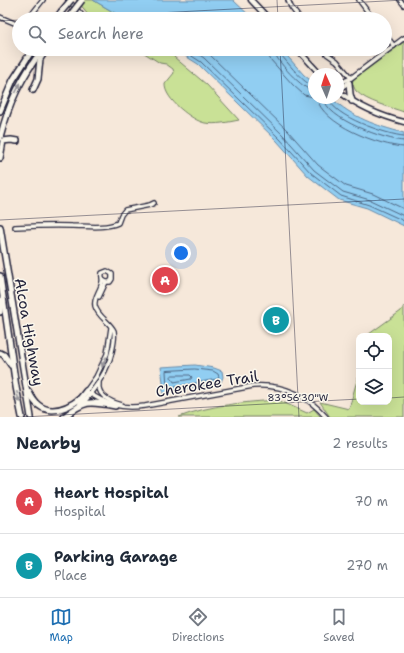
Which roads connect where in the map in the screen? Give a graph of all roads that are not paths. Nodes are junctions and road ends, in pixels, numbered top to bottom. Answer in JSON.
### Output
{"nodes":[{"id":1,"x":43,"y":0,"type":"edge"},
{"id":2,"x":68,"y":0,"type":"edge"},
{"id":3,"x":71,"y":0,"type":"edge"},
{"id":4,"x":82,"y":0,"type":"edge"},
{"id":5,"x":252,"y":0,"type":"edge"},
{"id":6,"x":288,"y":0,"type":"edge"},
{"id":7,"x":359,"y":0,"type":"edge"},
{"id":8,"x":400,"y":0,"type":"edge"},
{"id":9,"x":404,"y":5,"type":"edge"},
{"id":10,"x":34,"y":12,"type":"edge"},
{"id":11,"x":61,"y":12,"type":"edge"},
{"id":12,"x":72,"y":12,"type":"edge"},
{"id":13,"x":79,"y":12,"type":"edge"},
{"id":14,"x":263,"y":12,"type":"edge"},
{"id":15,"x":295,"y":12,"type":"edge"},
{"id":16,"x":368,"y":12,"type":"edge"},
{"id":17,"x":0,"y":16,"type":"edge"},
{"id":18,"x":12,"y":22,"type":"edge"},
{"id":19,"x":404,"y":40,"type":"edge"},
{"id":20,"x":392,"y":43,"type":"edge"},
{"id":21,"x":394,"y":46,"type":"joint"},
{"id":22,"x":28,"y":56,"type":"edge"},
{"id":23,"x":38,"y":56,"type":"edge"},
{"id":24,"x":42,"y":56,"type":"edge"},
{"id":25,"x":303,"y":56,"type":"edge"},
{"id":26,"x":330,"y":56,"type":"edge"},
{"id":27,"x":381,"y":56,"type":"edge"},
{"id":28,"x":314,"y":68,"type":"edge"},
{"id":29,"x":350,"y":80,"type":"junction"},
{"id":30,"x":344,"y":82,"type":"edge"},
{"id":31,"x":344,"y":86,"type":"edge"},
{"id":32,"x":33,"y":90,"type":"dead end"},
{"id":33,"x":344,"y":95,"type":"edge"},
{"id":34,"x":352,"y":101,"type":"junction"},
{"id":35,"x":0,"y":110,"type":"edge"},
{"id":36,"x":404,"y":122,"type":"edge"},
{"id":37,"x":0,"y":138,"type":"edge"},
{"id":38,"x":17,"y":141,"type":"dead end"},
{"id":39,"x":0,"y":158,"type":"edge"},
{"id":40,"x":154,"y":203,"type":"dead end"},
{"id":41,"x":0,"y":227,"type":"edge"},
{"id":42,"x":15,"y":227,"type":"dead end"},
{"id":43,"x":0,"y":276,"type":"edge"},
{"id":44,"x":104,"y":281,"type":"dead end"},
{"id":45,"x":0,"y":287,"type":"edge"},
{"id":46,"x":0,"y":312,"type":"edge"},
{"id":47,"x":111,"y":328,"type":"junction"},
{"id":48,"x":0,"y":353,"type":"edge"},
{"id":49,"x":14,"y":374,"type":"junction"},
{"id":50,"x":100,"y":381,"type":"junction"},
{"id":51,"x":26,"y":385,"type":"junction"},
{"id":52,"x":88,"y":392,"type":"junction"},
{"id":53,"x":81,"y":398,"type":"junction"},
{"id":54,"x":80,"y":405,"type":"junction"},
{"id":55,"x":115,"y":406,"type":"junction"},
{"id":56,"x":131,"y":407,"type":"junction"},
{"id":57,"x":22,"y":417,"type":"edge"},
{"id":58,"x":31,"y":417,"type":"edge"},
{"id":59,"x":58,"y":417,"type":"edge"},
{"id":60,"x":64,"y":417,"type":"edge"},
{"id":61,"x":68,"y":417,"type":"edge"},
{"id":62,"x":326,"y":417,"type":"edge"}],
"edges":[{"from":1,"to":10,"type":"street"},
{"from":2,"to":13,"type":"street"},
{"from":3,"to":11,"type":"highway","bridge":true},
{"from":4,"to":12,"type":"highway","bridge":true},
{"from":5,"to":14,"type":"main road"},
{"from":6,"to":15,"type":"street"},
{"from":7,"to":16,"type":"street"},
{"from":8,"to":9,"type":"street"},
{"from":17,"to":18,"type":"street"},
{"from":19,"to":21,"type":"street"},
{"from":20,"to":21,"type":"street"},
{"from":22,"to":35,"type":"highway"},
{"from":37,"to":23,"type":"highway","one_way":true},
{"from":24,"to":32,"type":"highway"},
{"from":25,"to":28,"type":"main road"},
{"from":26,"to":29,"type":"street"},
{"from":27,"to":29,"type":"street"},
{"from":29,"to":30,"type":"street"},
{"from":29,"to":31,"type":"street"},
{"from":29,"to":34,"type":"highway"},
{"from":33,"to":34,"type":"main road"},
{"from":34,"to":36,"type":"main road"},
{"from":38,"to":39,"type":"highway"},
{"from":40,"to":42,"type":"street"},
{"from":41,"to":51,"type":"highway","name":"Alcoa Highway"},
{"from":43,"to":49,"type":"highway","name":"Alcoa Highway"},
{"from":44,"to":47,"type":"street"},
{"from":45,"to":46,"type":"highway"},
{"from":47,"to":50,"type":"street"},
{"from":47,"to":52,"type":"street","one_way":true},
{"from":48,"to":49,"type":"highway"},
{"from":49,"to":57,"type":"highway","name":"Alcoa Highway","one_way":true},
{"from":50,"to":52,"type":"street"},
{"from":50,"to":56,"type":"street"},
{"from":51,"to":53,"type":"highway"},
{"from":51,"to":58,"type":"highway","name":"Alcoa Highway"},
{"from":52,"to":53,"type":"highway"},
{"from":52,"to":54,"type":"highway"},
{"from":52,"to":55,"type":"street","name":"Cherokee Trail"},
{"from":53,"to":59,"type":"highway"},
{"from":54,"to":55,"type":"highway"},
{"from":54,"to":60,"type":"highway"},
{"from":54,"to":61,"type":"highway"},
{"from":55,"to":56,"type":"street","name":"Cherokee Trail"},
{"from":56,"to":62,"type":"street","name":"Cherokee Trail"}]}
